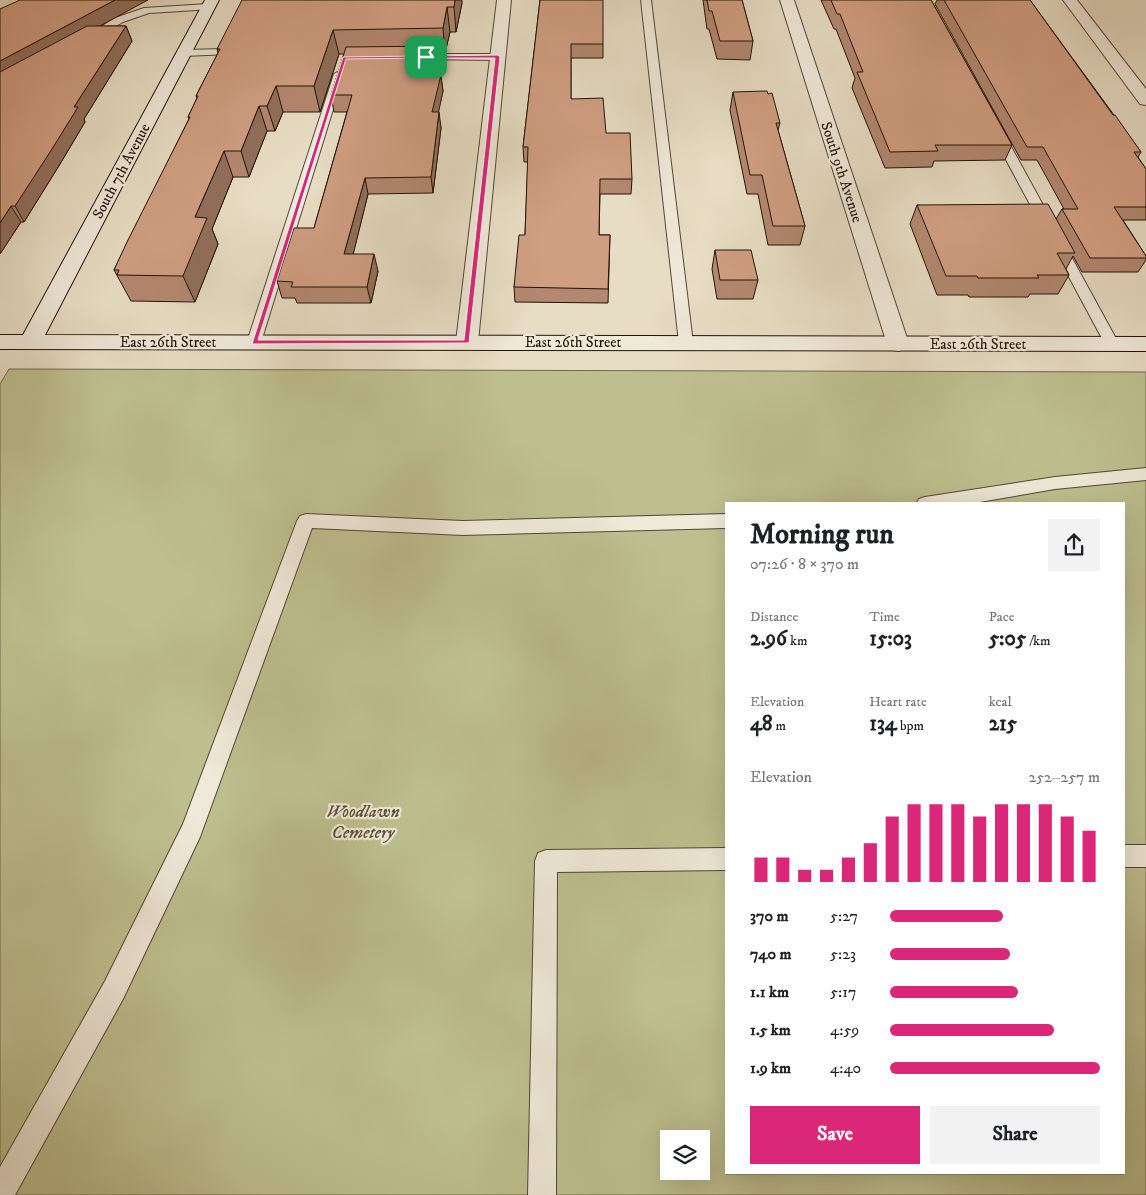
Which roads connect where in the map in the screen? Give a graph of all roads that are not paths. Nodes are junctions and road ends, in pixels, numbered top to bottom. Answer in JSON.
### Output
{"nodes":[{"id":1,"x":504,"y":0,"type":"edge"},
{"id":2,"x":646,"y":0,"type":"edge"},
{"id":3,"x":787,"y":0,"type":"edge"},
{"id":4,"x":1070,"y":0,"type":"edge"},
{"id":5,"x":210,"y":4,"type":"edge"},
{"id":6,"x":238,"y":34,"type":"edge"},
{"id":7,"x":77,"y":44,"type":"edge"},
{"id":8,"x":184,"y":53,"type":"junction"},
{"id":9,"x":402,"y":57,"type":"edge"},
{"id":10,"x":498,"y":57,"type":"junction"},
{"id":11,"x":342,"y":63,"type":"edge"},
{"id":12,"x":1146,"y":100,"type":"edge"},
{"id":13,"x":990,"y":119,"type":"edge"},
{"id":14,"x":0,"y":342,"type":"edge"},
{"id":15,"x":30,"y":342,"type":"junction"},
{"id":16,"x":254,"y":342,"type":"junction"},
{"id":17,"x":467,"y":342,"type":"junction"},
{"id":18,"x":686,"y":343,"type":"junction"},
{"id":19,"x":898,"y":344,"type":"junction"},
{"id":20,"x":1112,"y":344,"type":"junction"},
{"id":21,"x":1146,"y":344,"type":"edge"},
{"id":22,"x":1146,"y":474,"type":"edge"},
{"id":23,"x":937,"y":502,"type":"edge"},
{"id":24,"x":725,"y":521,"type":"edge"},
{"id":25,"x":1125,"y":856,"type":"edge"},
{"id":26,"x":1146,"y":856,"type":"edge"},
{"id":27,"x":725,"y":859,"type":"edge"},
{"id":28,"x":0,"y":1194,"type":"edge"},
{"id":29,"x":542,"y":1195,"type":"edge"}],
"edges":[{"from":1,"to":10,"type":"street"},
{"from":2,"to":18,"type":"lane"},
{"from":3,"to":19,"type":"street","name":"South 9th Avenue"},
{"from":4,"to":12,"type":"street"},
{"from":5,"to":7,"type":"lane"},
{"from":5,"to":8,"type":"street","name":"South 7th Avenue"},
{"from":6,"to":8,"type":"lane"},
{"from":8,"to":15,"type":"street","name":"South 7th Avenue"},
{"from":9,"to":10,"type":"lane"},
{"from":10,"to":17,"type":"street"},
{"from":11,"to":16,"type":"lane"},
{"from":13,"to":20,"type":"lane"},
{"from":14,"to":15,"type":"street","name":"East 26th Street"},
{"from":15,"to":16,"type":"street","name":"East 26th Street"},
{"from":16,"to":17,"type":"street","name":"East 26th Street"},
{"from":17,"to":18,"type":"street","name":"East 26th Street"},
{"from":18,"to":19,"type":"street","name":"East 26th Street"},
{"from":19,"to":20,"type":"street","name":"East 26th Street"},
{"from":20,"to":21,"type":"street","name":"East 26th Street"},
{"from":22,"to":23,"type":"lane"},
{"from":24,"to":28,"type":"lane"},
{"from":25,"to":26,"type":"lane"},
{"from":27,"to":29,"type":"lane"}]}
